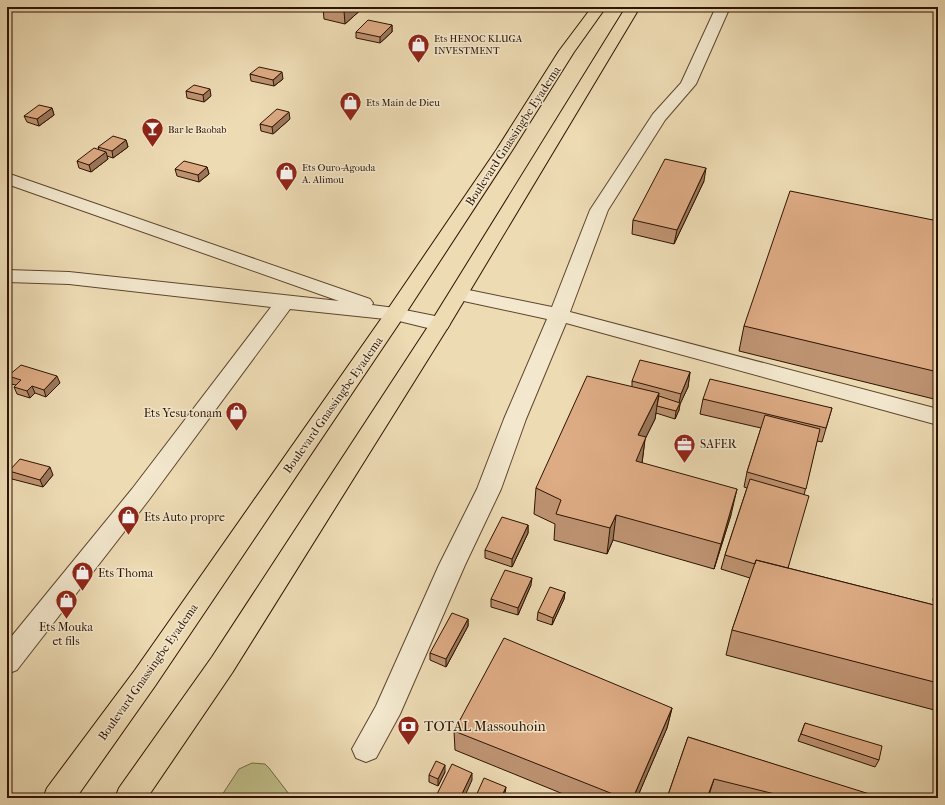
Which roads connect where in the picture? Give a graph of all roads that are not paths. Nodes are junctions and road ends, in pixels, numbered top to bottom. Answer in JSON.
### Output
{"nodes":[{"id":1,"x":599,"y":7,"type":"edge"},
{"id":2,"x":633,"y":7,"type":"edge"},
{"id":3,"x":723,"y":7,"type":"edge"},
{"id":4,"x":7,"y":178,"type":"edge"},
{"id":5,"x":7,"y":276,"type":"edge"},
{"id":6,"x":459,"y":294,"type":"junction"},
{"id":7,"x":284,"y":303,"type":"junction"},
{"id":8,"x":396,"y":314,"type":"junction"},
{"id":9,"x":559,"y":315,"type":"junction"},
{"id":10,"x":440,"y":324,"type":"junction"},
{"id":11,"x":938,"y":418,"type":"edge"},
{"id":12,"x":7,"y":662,"type":"edge"},
{"id":13,"x":366,"y":749,"type":"dead end"},
{"id":14,"x":58,"y":798,"type":"edge"},
{"id":15,"x":130,"y":798,"type":"edge"}],
"edges":[{"from":1,"to":8,"type":"highway","name":"Boulevard Gnassingbe Eyadema"},
{"from":2,"to":6,"type":"highway"},
{"from":3,"to":9,"type":"street"},
{"from":4,"to":8,"type":"street"},
{"from":5,"to":7,"type":"street"},
{"from":6,"to":9,"type":"street"},
{"from":6,"to":10,"type":"highway"},
{"from":7,"to":8,"type":"street"},
{"from":7,"to":12,"type":"street"},
{"from":8,"to":10,"type":"street"},
{"from":8,"to":14,"type":"highway","name":"Boulevard Gnassingbe Eyadema"},
{"from":9,"to":11,"type":"street"},
{"from":9,"to":13,"type":"street"},
{"from":10,"to":15,"type":"highway"}]}
